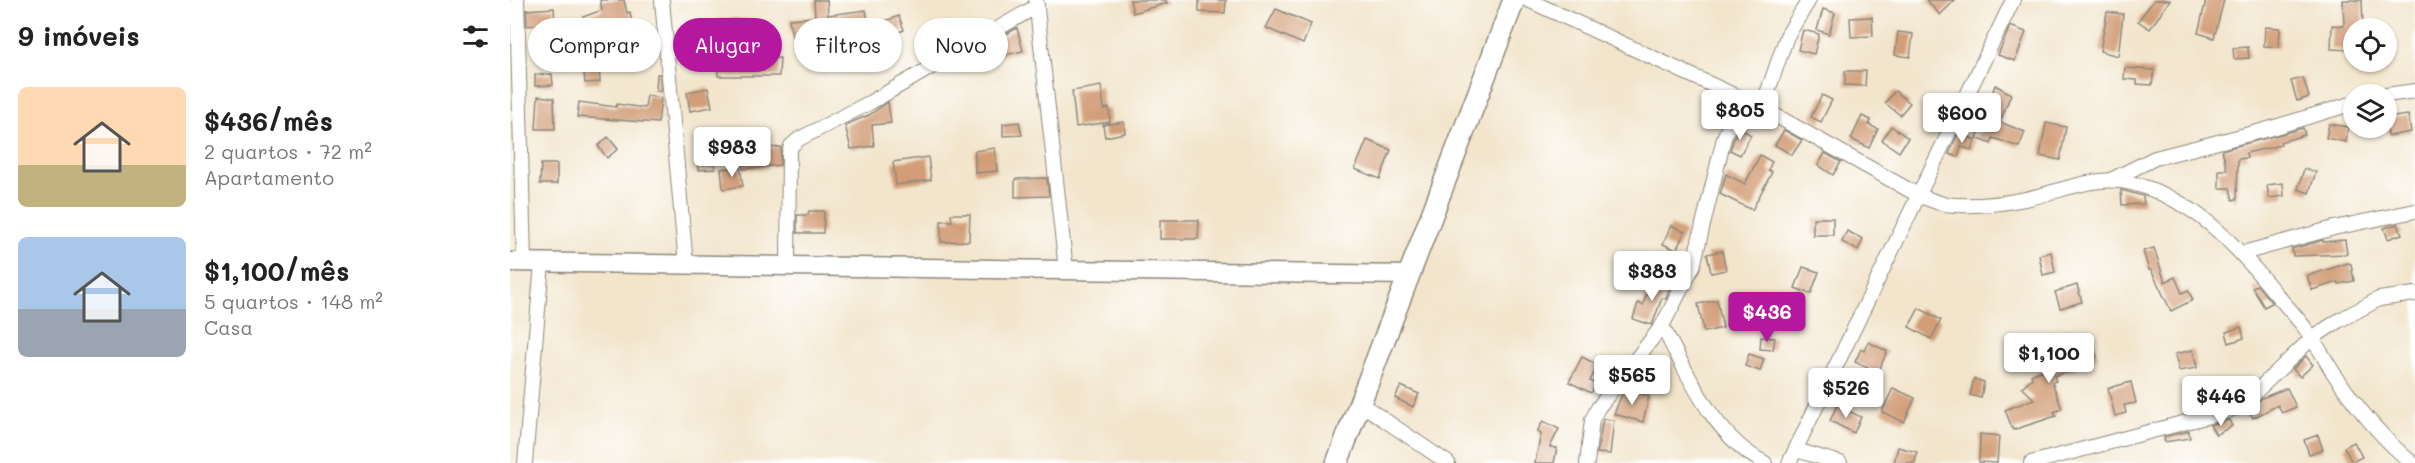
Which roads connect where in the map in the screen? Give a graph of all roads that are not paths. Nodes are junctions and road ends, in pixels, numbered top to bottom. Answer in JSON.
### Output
{"nodes":[{"id":1,"x":518,"y":0,"type":"edge"},
{"id":2,"x":662,"y":0,"type":"edge"},
{"id":3,"x":1514,"y":0,"type":"edge"},
{"id":4,"x":1528,"y":0,"type":"edge"},
{"id":5,"x":1809,"y":0,"type":"edge"},
{"id":6,"x":2013,"y":0,"type":"edge"},
{"id":7,"x":1036,"y":3,"type":"edge"},
{"id":8,"x":2415,"y":91,"type":"edge"},
{"id":9,"x":2397,"y":93,"type":"edge"},
{"id":10,"x":1740,"y":98,"type":"junction"},
{"id":11,"x":2343,"y":106,"type":"edge"},
{"id":12,"x":1762,"y":108,"type":"junction"},
{"id":13,"x":2111,"y":180,"type":"junction"},
{"id":14,"x":1918,"y":195,"type":"junction"},
{"id":15,"x":2415,"y":211,"type":"edge"},
{"id":16,"x":2243,"y":253,"type":"junction"},
{"id":17,"x":525,"y":263,"type":"edge"},
{"id":18,"x":686,"y":265,"type":"junction"},
{"id":19,"x":788,"y":267,"type":"junction"},
{"id":20,"x":1066,"y":270,"type":"junction"},
{"id":21,"x":1410,"y":275,"type":"junction"},
{"id":22,"x":2415,"y":294,"type":"edge"},
{"id":23,"x":1662,"y":326,"type":"junction"},
{"id":24,"x":2312,"y":338,"type":"junction"},
{"id":25,"x":1361,"y":404,"type":"junction"},
{"id":26,"x":1796,"y":450,"type":"junction"},
{"id":27,"x":525,"y":463,"type":"edge"},
{"id":28,"x":1337,"y":463,"type":"edge"},
{"id":29,"x":1449,"y":463,"type":"edge"},
{"id":30,"x":1587,"y":463,"type":"edge"},
{"id":31,"x":1765,"y":463,"type":"edge"},
{"id":32,"x":1789,"y":463,"type":"edge"},
{"id":33,"x":1840,"y":463,"type":"edge"},
{"id":34,"x":2031,"y":463,"type":"edge"},
{"id":35,"x":2412,"y":463,"type":"edge"}],
"edges":[{"from":1,"to":17,"type":"street"},
{"from":2,"to":18,"type":"street"},
{"from":3,"to":21,"type":"main road"},
{"from":4,"to":10,"type":"street"},
{"from":5,"to":12,"type":"street"},
{"from":6,"to":14,"type":"street"},
{"from":7,"to":19,"type":"street"},
{"from":7,"to":20,"type":"street"},
{"from":8,"to":9,"type":"street"},
{"from":10,"to":12,"type":"street"},
{"from":10,"to":23,"type":"street"},
{"from":11,"to":13,"type":"street"},
{"from":12,"to":14,"type":"street"},
{"from":13,"to":14,"type":"street"},
{"from":13,"to":16,"type":"street"},
{"from":14,"to":26,"type":"street"},
{"from":15,"to":16,"type":"street"},
{"from":16,"to":24,"type":"street"},
{"from":17,"to":18,"type":"street"},
{"from":17,"to":27,"type":"street"},
{"from":18,"to":19,"type":"street"},
{"from":19,"to":20,"type":"street"},
{"from":20,"to":21,"type":"street"},
{"from":21,"to":25,"type":"main road"},
{"from":22,"to":24,"type":"street"},
{"from":23,"to":30,"type":"street"},
{"from":23,"to":31,"type":"street"},
{"from":24,"to":34,"type":"street"},
{"from":24,"to":35,"type":"street"},
{"from":25,"to":28,"type":"main road"},
{"from":25,"to":29,"type":"street"},
{"from":26,"to":32,"type":"street"},
{"from":26,"to":33,"type":"street"}]}
